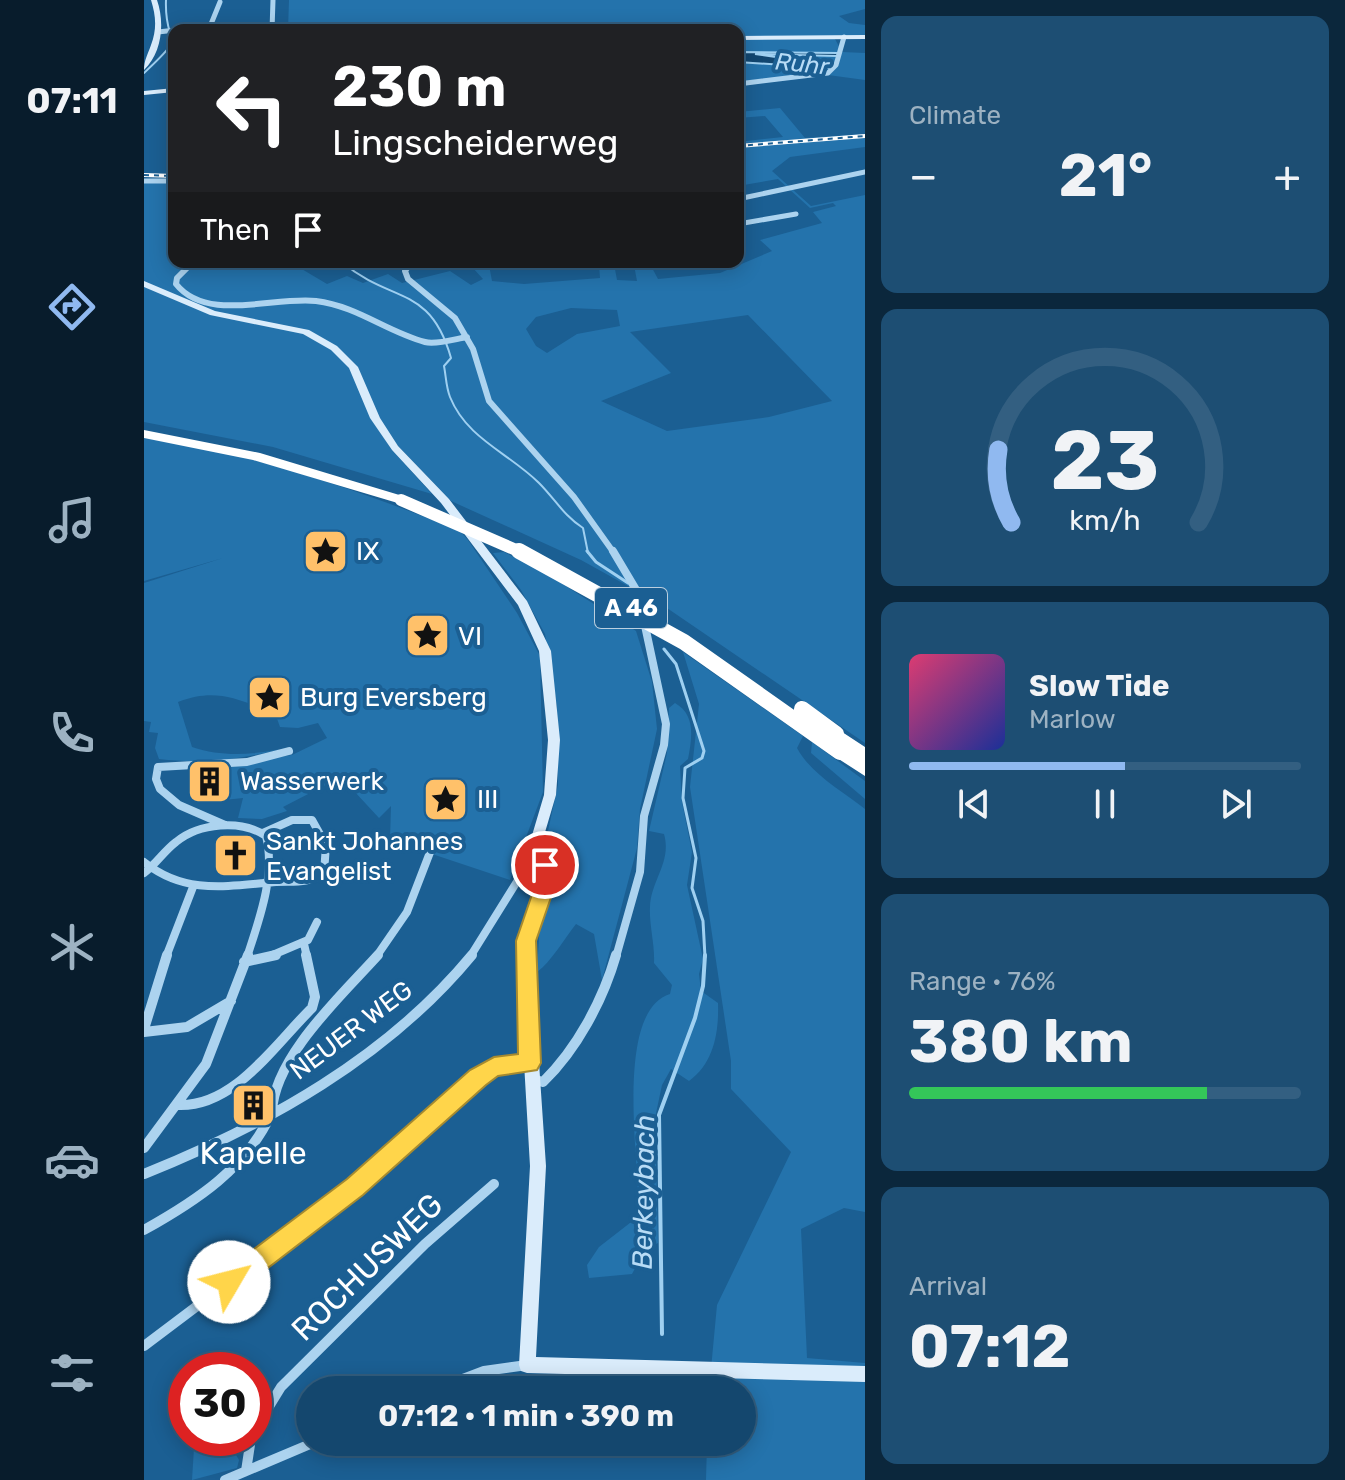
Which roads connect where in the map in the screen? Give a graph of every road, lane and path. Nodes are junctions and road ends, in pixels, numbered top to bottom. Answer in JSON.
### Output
{"nodes":[{"id":1,"x":154,"y":0,"type":"edge"},
{"id":2,"x":273,"y":0,"type":"edge"},
{"id":3,"x":220,"y":2,"type":"dead end"},
{"id":4,"x":212,"y":24,"type":"edge"},
{"id":5,"x":272,"y":24,"type":"edge"},
{"id":6,"x":162,"y":31,"type":"junction"},
{"id":7,"x":168,"y":31,"type":"edge"},
{"id":8,"x":844,"y":37,"type":"junction"},
{"id":9,"x":865,"y":37,"type":"edge"},
{"id":10,"x":744,"y":38,"type":"edge"},
{"id":11,"x":144,"y":68,"type":"edge"},
{"id":12,"x":744,"y":83,"type":"edge"},
{"id":13,"x":168,"y":91,"type":"edge"},
{"id":14,"x":144,"y":93,"type":"edge"},
{"id":15,"x":865,"y":172,"type":"edge"},
{"id":16,"x":144,"y":181,"type":"edge"},
{"id":17,"x":168,"y":181,"type":"edge"},
{"id":18,"x":744,"y":198,"type":"edge"},
{"id":19,"x":796,"y":214,"type":"dead end"},
{"id":20,"x":744,"y":223,"type":"edge"},
{"id":21,"x":188,"y":268,"type":"edge"},
{"id":22,"x":409,"y":268,"type":"edge"},
{"id":23,"x":144,"y":284,"type":"edge"},
{"id":24,"x":180,"y":295,"type":"junction"},
{"id":25,"x":467,"y":337,"type":"junction"},
{"id":26,"x":144,"y":427,"type":"edge"},
{"id":27,"x":144,"y":434,"type":"edge"},
{"id":28,"x":398,"y":494,"type":"junction"},
{"id":29,"x":289,"y":751,"type":"dead end"},
{"id":30,"x":865,"y":755,"type":"edge"},
{"id":31,"x":865,"y":770,"type":"edge"},
{"id":32,"x":226,"y":825,"type":"junction"},
{"id":33,"x":263,"y":833,"type":"junction"},
{"id":34,"x":434,"y":842,"type":"dead end"},
{"id":35,"x":531,"y":859,"type":"junction"},
{"id":36,"x":146,"y":868,"type":"edge"},
{"id":37,"x":268,"y":883,"type":"junction"},
{"id":38,"x":193,"y":887,"type":"junction"},
{"id":39,"x":317,"y":922,"type":"dead end"},
{"id":40,"x":304,"y":944,"type":"junction"},
{"id":41,"x":244,"y":962,"type":"junction"},
{"id":42,"x":232,"y":1001,"type":"junction"},
{"id":43,"x":144,"y":1031,"type":"edge"},
{"id":44,"x":530,"y":1071,"type":"junction"},
{"id":45,"x":177,"y":1105,"type":"junction"},
{"id":46,"x":272,"y":1112,"type":"junction"},
{"id":47,"x":144,"y":1148,"type":"edge"},
{"id":48,"x":144,"y":1174,"type":"edge"},
{"id":49,"x":494,"y":1184,"type":"dead end"},
{"id":50,"x":144,"y":1230,"type":"edge"},
{"id":51,"x":144,"y":1346,"type":"edge"},
{"id":52,"x":527,"y":1365,"type":"junction"},
{"id":53,"x":865,"y":1374,"type":"edge"},
{"id":54,"x":471,"y":1376,"type":"edge"},
{"id":55,"x":272,"y":1402,"type":"edge"},
{"id":56,"x":296,"y":1450,"type":"edge"},
{"id":57,"x":248,"y":1456,"type":"edge"},
{"id":58,"x":246,"y":1471,"type":"junction"},
{"id":59,"x":225,"y":1480,"type":"edge"}],
"edges":[{"from":1,"to":6,"type":"street"},
{"from":2,"to":5,"type":"street"},
{"from":3,"to":4,"type":"street"},
{"from":6,"to":7,"type":"street"},
{"from":6,"to":11,"type":"street"},
{"from":8,"to":9,"type":"street"},
{"from":8,"to":10,"type":"street"},
{"from":8,"to":12,"type":"street"},
{"from":13,"to":14,"type":"street"},
{"from":15,"to":18,"type":"street"},
{"from":16,"to":17,"type":"street"},
{"from":19,"to":20,"type":"street"},
{"from":21,"to":24,"type":"street"},
{"from":22,"to":25,"type":"street"},
{"from":23,"to":24,"type":"street"},
{"from":24,"to":25,"type":"street"},
{"from":24,"to":35,"type":"street"},
{"from":25,"to":44,"type":"street"},
{"from":26,"to":28,"type":"highway","number":"A 46"},
{"from":27,"to":28,"type":"highway","number":"A 46"},
{"from":28,"to":30,"type":"highway","number":"A 46","bridge":true},
{"from":28,"to":31,"type":"highway","number":"A 46","bridge":true},
{"from":29,"to":32,"type":"street"},
{"from":32,"to":33,"type":"street"},
{"from":32,"to":36,"type":"street"},
{"from":33,"to":37,"type":"street"},
{"from":33,"to":37,"type":"street"},
{"from":34,"to":46,"type":"street"},
{"from":35,"to":44,"type":"street"},
{"from":35,"to":46,"type":"street","name":"NEUER WEG"},
{"from":36,"to":38,"type":"street"},
{"from":37,"to":38,"type":"street"},
{"from":37,"to":41,"type":"street"},
{"from":38,"to":43,"type":"street"},
{"from":39,"to":40,"type":"street"},
{"from":40,"to":41,"type":"street"},
{"from":40,"to":45,"type":"street"},
{"from":41,"to":42,"type":"street"},
{"from":42,"to":43,"type":"street"},
{"from":42,"to":45,"type":"street"},
{"from":44,"to":51,"type":"street"},
{"from":44,"to":52,"type":"street"},
{"from":45,"to":47,"type":"street"},
{"from":46,"to":48,"type":"street","name":"NEUER WEG"},
{"from":46,"to":50,"type":"street"},
{"from":49,"to":55,"type":"street","name":"ROCHUSWEG"},
{"from":52,"to":53,"type":"street"},
{"from":52,"to":54,"type":"street"},
{"from":56,"to":58,"type":"street"},
{"from":57,"to":58,"type":"street"},
{"from":58,"to":59,"type":"street"}]}
